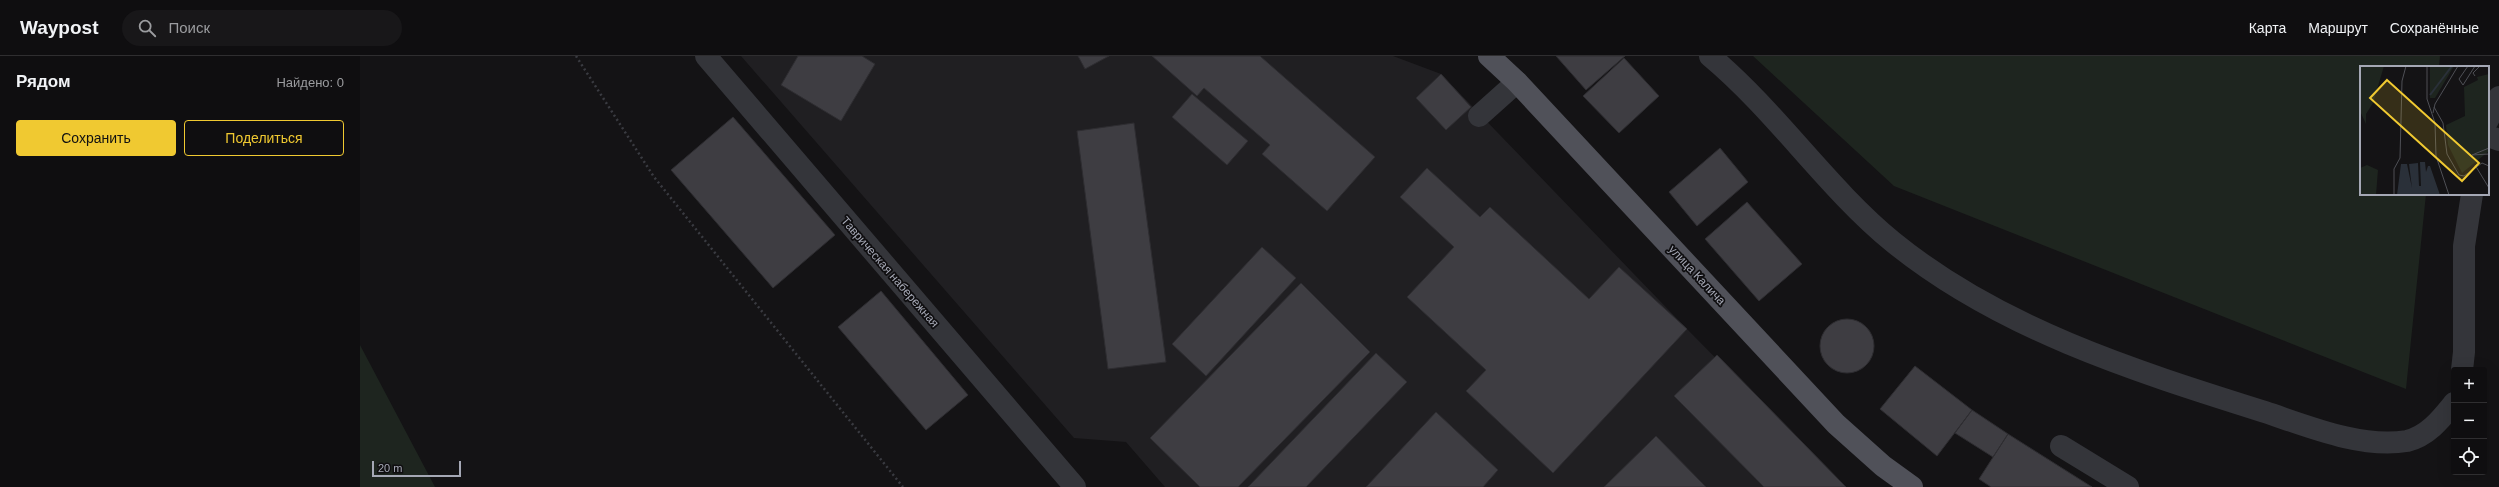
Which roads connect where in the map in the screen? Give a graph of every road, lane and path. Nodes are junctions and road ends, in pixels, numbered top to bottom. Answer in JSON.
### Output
{"nodes":[{"id":1,"x":576,"y":56,"type":"edge"},
{"id":2,"x":706,"y":56,"type":"edge"},
{"id":3,"x":1489,"y":56,"type":"edge"},
{"id":4,"x":1710,"y":56,"type":"edge"},
{"id":5,"x":1517,"y":82,"type":"junction"},
{"id":6,"x":2499,"y":97,"type":"edge"},
{"id":7,"x":1479,"y":116,"type":"dead end"},
{"id":8,"x":2489,"y":118,"type":"edge"},
{"id":9,"x":2489,"y":136,"type":"edge"},
{"id":10,"x":2499,"y":140,"type":"edge"},
{"id":11,"x":2472,"y":195,"type":"edge"},
{"id":12,"x":2462,"y":367,"type":"edge"},
{"id":13,"x":2451,"y":407,"type":"edge"},
{"id":14,"x":2061,"y":446,"type":"dead end"},
{"id":15,"x":902,"y":487,"type":"edge"},
{"id":16,"x":1075,"y":487,"type":"edge"},
{"id":17,"x":1912,"y":487,"type":"edge"},
{"id":18,"x":2128,"y":487,"type":"edge"}],
"edges":[{"from":1,"to":15,"type":"path"},
{"from":2,"to":16,"type":"street","name":"Таврическая набережная"},
{"from":3,"to":5,"type":"main road","name":"улица Калича"},
{"from":4,"to":13,"type":"street"},
{"from":5,"to":7,"type":"street"},
{"from":5,"to":17,"type":"main road","name":"улица Калича"},
{"from":6,"to":8,"type":"street"},
{"from":9,"to":10,"type":"street"},
{"from":11,"to":12,"type":"street"},
{"from":14,"to":18,"type":"street"}]}
